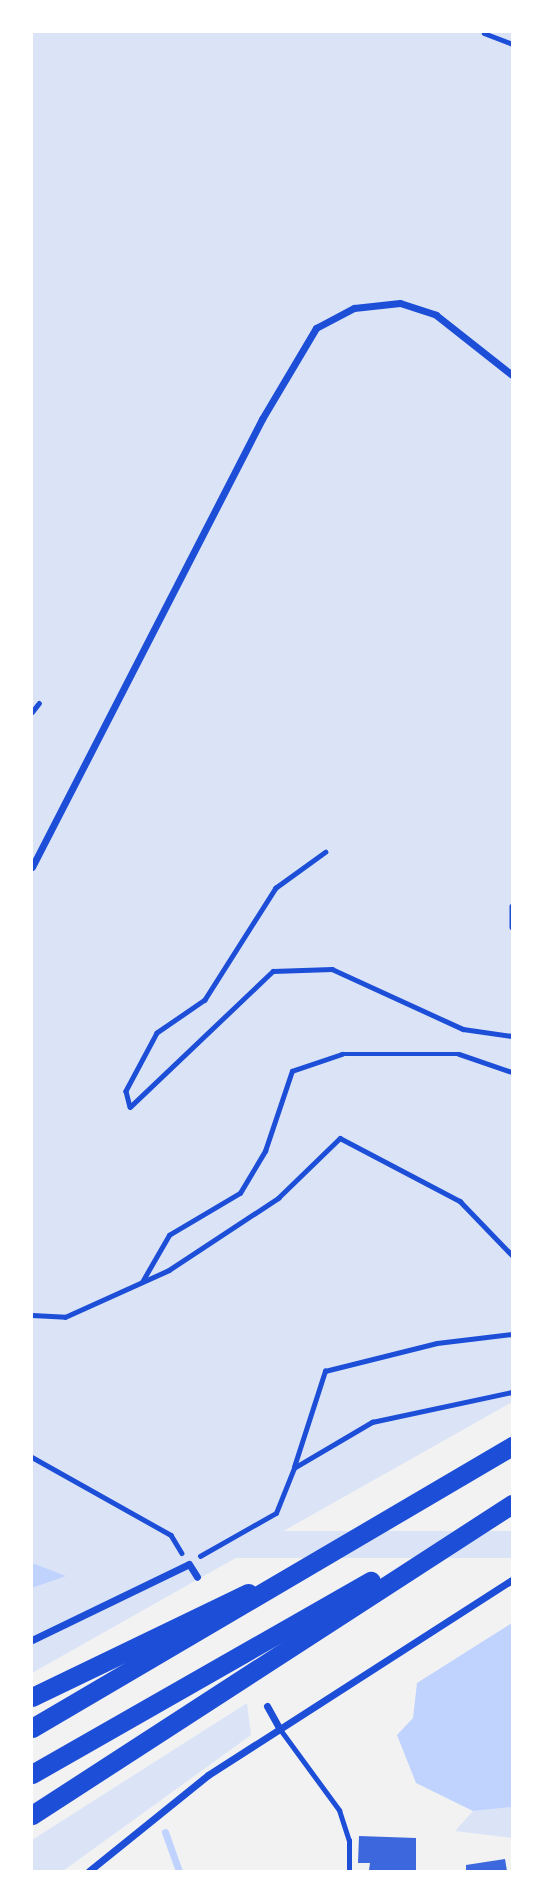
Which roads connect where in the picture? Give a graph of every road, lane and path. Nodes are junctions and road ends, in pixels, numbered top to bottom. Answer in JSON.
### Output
{"nodes":[{"id":1,"x":484,"y":33,"type":"edge"},
{"id":2,"x":513,"y":44,"type":"edge"},
{"id":3,"x":513,"y":375,"type":"edge"},
{"id":4,"x":39,"y":703,"type":"dead end"},
{"id":5,"x":32,"y":712,"type":"edge"},
{"id":6,"x":326,"y":852,"type":"dead end"},
{"id":7,"x":32,"y":867,"type":"edge"},
{"id":8,"x":513,"y":906,"type":"edge"},
{"id":9,"x":513,"y":927,"type":"edge"},
{"id":10,"x":513,"y":1036,"type":"edge"},
{"id":11,"x":513,"y":1072,"type":"edge"},
{"id":12,"x":513,"y":1255,"type":"edge"},
{"id":13,"x":142,"y":1282,"type":"junction"},
{"id":14,"x":32,"y":1315,"type":"edge"},
{"id":15,"x":513,"y":1334,"type":"edge"},
{"id":16,"x":513,"y":1392,"type":"edge"},
{"id":17,"x":513,"y":1447,"type":"edge"},
{"id":18,"x":32,"y":1457,"type":"edge"},
{"id":19,"x":294,"y":1468,"type":"junction"},
{"id":20,"x":513,"y":1496,"type":"edge"},
{"id":21,"x":513,"y":1504,"type":"edge"},
{"id":22,"x":372,"y":1533,"type":"junction"},
{"id":23,"x":189,"y":1564,"type":"junction"},
{"id":24,"x":197,"y":1577,"type":"dead end"},
{"id":25,"x":513,"y":1580,"type":"edge"},
{"id":26,"x":32,"y":1640,"type":"edge"},
{"id":27,"x":32,"y":1697,"type":"edge"},
{"id":28,"x":267,"y":1706,"type":"dead end"},
{"id":29,"x":32,"y":1728,"type":"edge"},
{"id":30,"x":279,"y":1728,"type":"junction"},
{"id":31,"x":32,"y":1774,"type":"edge"},
{"id":32,"x":32,"y":1815,"type":"edge"},
{"id":33,"x":89,"y":1871,"type":"edge"},
{"id":34,"x":349,"y":1871,"type":"edge"}],
"edges":[{"from":1,"to":2,"type":"path"},
{"from":3,"to":7,"type":"street"},
{"from":4,"to":5,"type":"path"},
{"from":6,"to":10,"type":"path"},
{"from":8,"to":9,"type":"path"},
{"from":11,"to":13,"type":"path"},
{"from":12,"to":13,"type":"path"},
{"from":13,"to":14,"type":"path"},
{"from":15,"to":19,"type":"path"},
{"from":16,"to":19,"type":"path"},
{"from":17,"to":22,"type":"highway"},
{"from":18,"to":23,"type":"path"},
{"from":19,"to":23,"type":"path"},
{"from":20,"to":31,"type":"highway"},
{"from":21,"to":32,"type":"highway"},
{"from":22,"to":27,"type":"highway"},
{"from":22,"to":29,"type":"highway"},
{"from":23,"to":24,"type":"street"},
{"from":23,"to":26,"type":"street"},
{"from":25,"to":30,"type":"street"},
{"from":28,"to":30,"type":"street"},
{"from":30,"to":33,"type":"street"},
{"from":30,"to":34,"type":"lane"}]}
